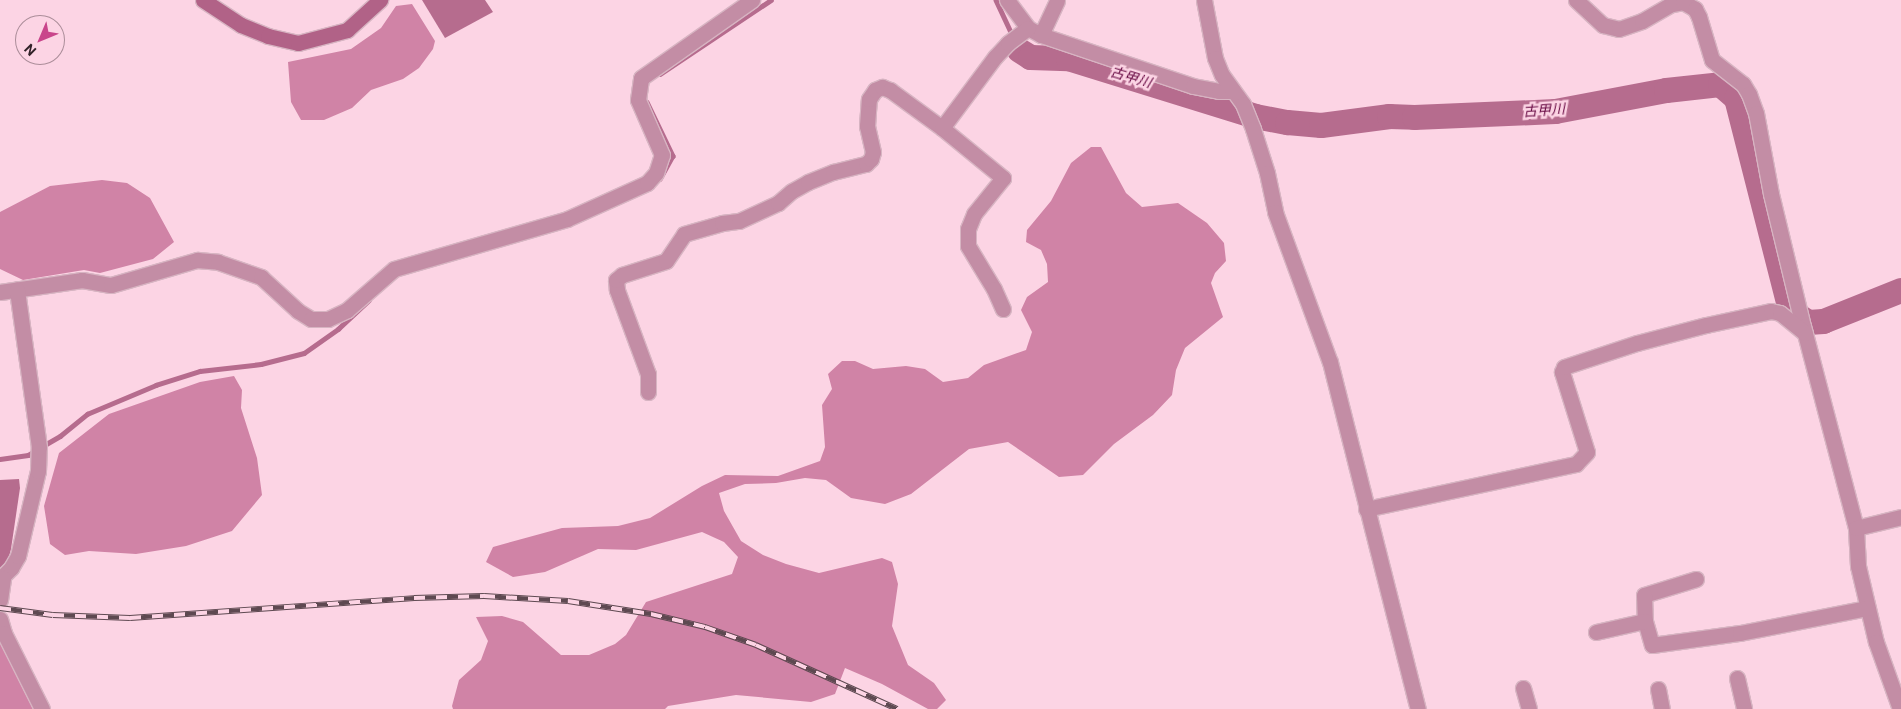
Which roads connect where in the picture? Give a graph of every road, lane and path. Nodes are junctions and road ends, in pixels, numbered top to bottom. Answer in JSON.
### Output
{"nodes":[{"id":1,"x":203,"y":0,"type":"edge"},
{"id":2,"x":380,"y":0,"type":"edge"},
{"id":3,"x":752,"y":0,"type":"edge"},
{"id":4,"x":1007,"y":0,"type":"edge"},
{"id":5,"x":1057,"y":0,"type":"edge"},
{"id":6,"x":1204,"y":0,"type":"edge"},
{"id":7,"x":1576,"y":0,"type":"edge"},
{"id":8,"x":1035,"y":32,"type":"junction"},
{"id":9,"x":1233,"y":91,"type":"junction"},
{"id":10,"x":942,"y":128,"type":"junction"},
{"id":11,"x":17,"y":290,"type":"junction"},
{"id":12,"x":0,"y":292,"type":"edge"},
{"id":13,"x":1003,"y":309,"type":"dead end"},
{"id":14,"x":1805,"y":333,"type":"junction"},
{"id":15,"x":648,"y":392,"type":"dead end"},
{"id":16,"x":1366,"y":509,"type":"junction"},
{"id":17,"x":1901,"y":517,"type":"edge"},
{"id":18,"x":1856,"y":528,"type":"junction"},
{"id":19,"x":1,"y":578,"type":"edge"},
{"id":20,"x":1696,"y":580,"type":"dead end"},
{"id":21,"x":0,"y":600,"type":"edge"},
{"id":22,"x":1868,"y":608,"type":"junction"},
{"id":23,"x":0,"y":613,"type":"edge"},
{"id":24,"x":0,"y":619,"type":"edge"},
{"id":25,"x":1645,"y":620,"type":"junction"},
{"id":26,"x":1596,"y":632,"type":"dead end"},
{"id":27,"x":1736,"y":678,"type":"dead end"},
{"id":28,"x":1523,"y":688,"type":"dead end"},
{"id":29,"x":1658,"y":689,"type":"dead end"},
{"id":30,"x":42,"y":709,"type":"edge"},
{"id":31,"x":1418,"y":709,"type":"edge"},
{"id":32,"x":1529,"y":709,"type":"edge"},
{"id":33,"x":1662,"y":709,"type":"edge"},
{"id":34,"x":1744,"y":709,"type":"edge"},
{"id":35,"x":1900,"y":709,"type":"edge"}],
"edges":[{"from":1,"to":2,"type":"street"},
{"from":3,"to":11,"type":"street"},
{"from":4,"to":8,"type":"street"},
{"from":5,"to":8,"type":"street"},
{"from":6,"to":9,"type":"street"},
{"from":7,"to":14,"type":"street"},
{"from":8,"to":9,"type":"street"},
{"from":8,"to":10,"type":"street"},
{"from":9,"to":16,"type":"street"},
{"from":10,"to":13,"type":"street"},
{"from":10,"to":15,"type":"street"},
{"from":11,"to":12,"type":"street"},
{"from":11,"to":19,"type":"street"},
{"from":14,"to":16,"type":"street"},
{"from":14,"to":18,"type":"street"},
{"from":16,"to":31,"type":"street"},
{"from":17,"to":18,"type":"street"},
{"from":18,"to":22,"type":"street"},
{"from":19,"to":21,"type":"street"},
{"from":20,"to":25,"type":"street"},
{"from":21,"to":23,"type":"street"},
{"from":22,"to":25,"type":"street"},
{"from":22,"to":35,"type":"street"},
{"from":24,"to":30,"type":"street"},
{"from":25,"to":26,"type":"street"},
{"from":27,"to":34,"type":"street"},
{"from":28,"to":32,"type":"street"},
{"from":29,"to":33,"type":"street"}]}
